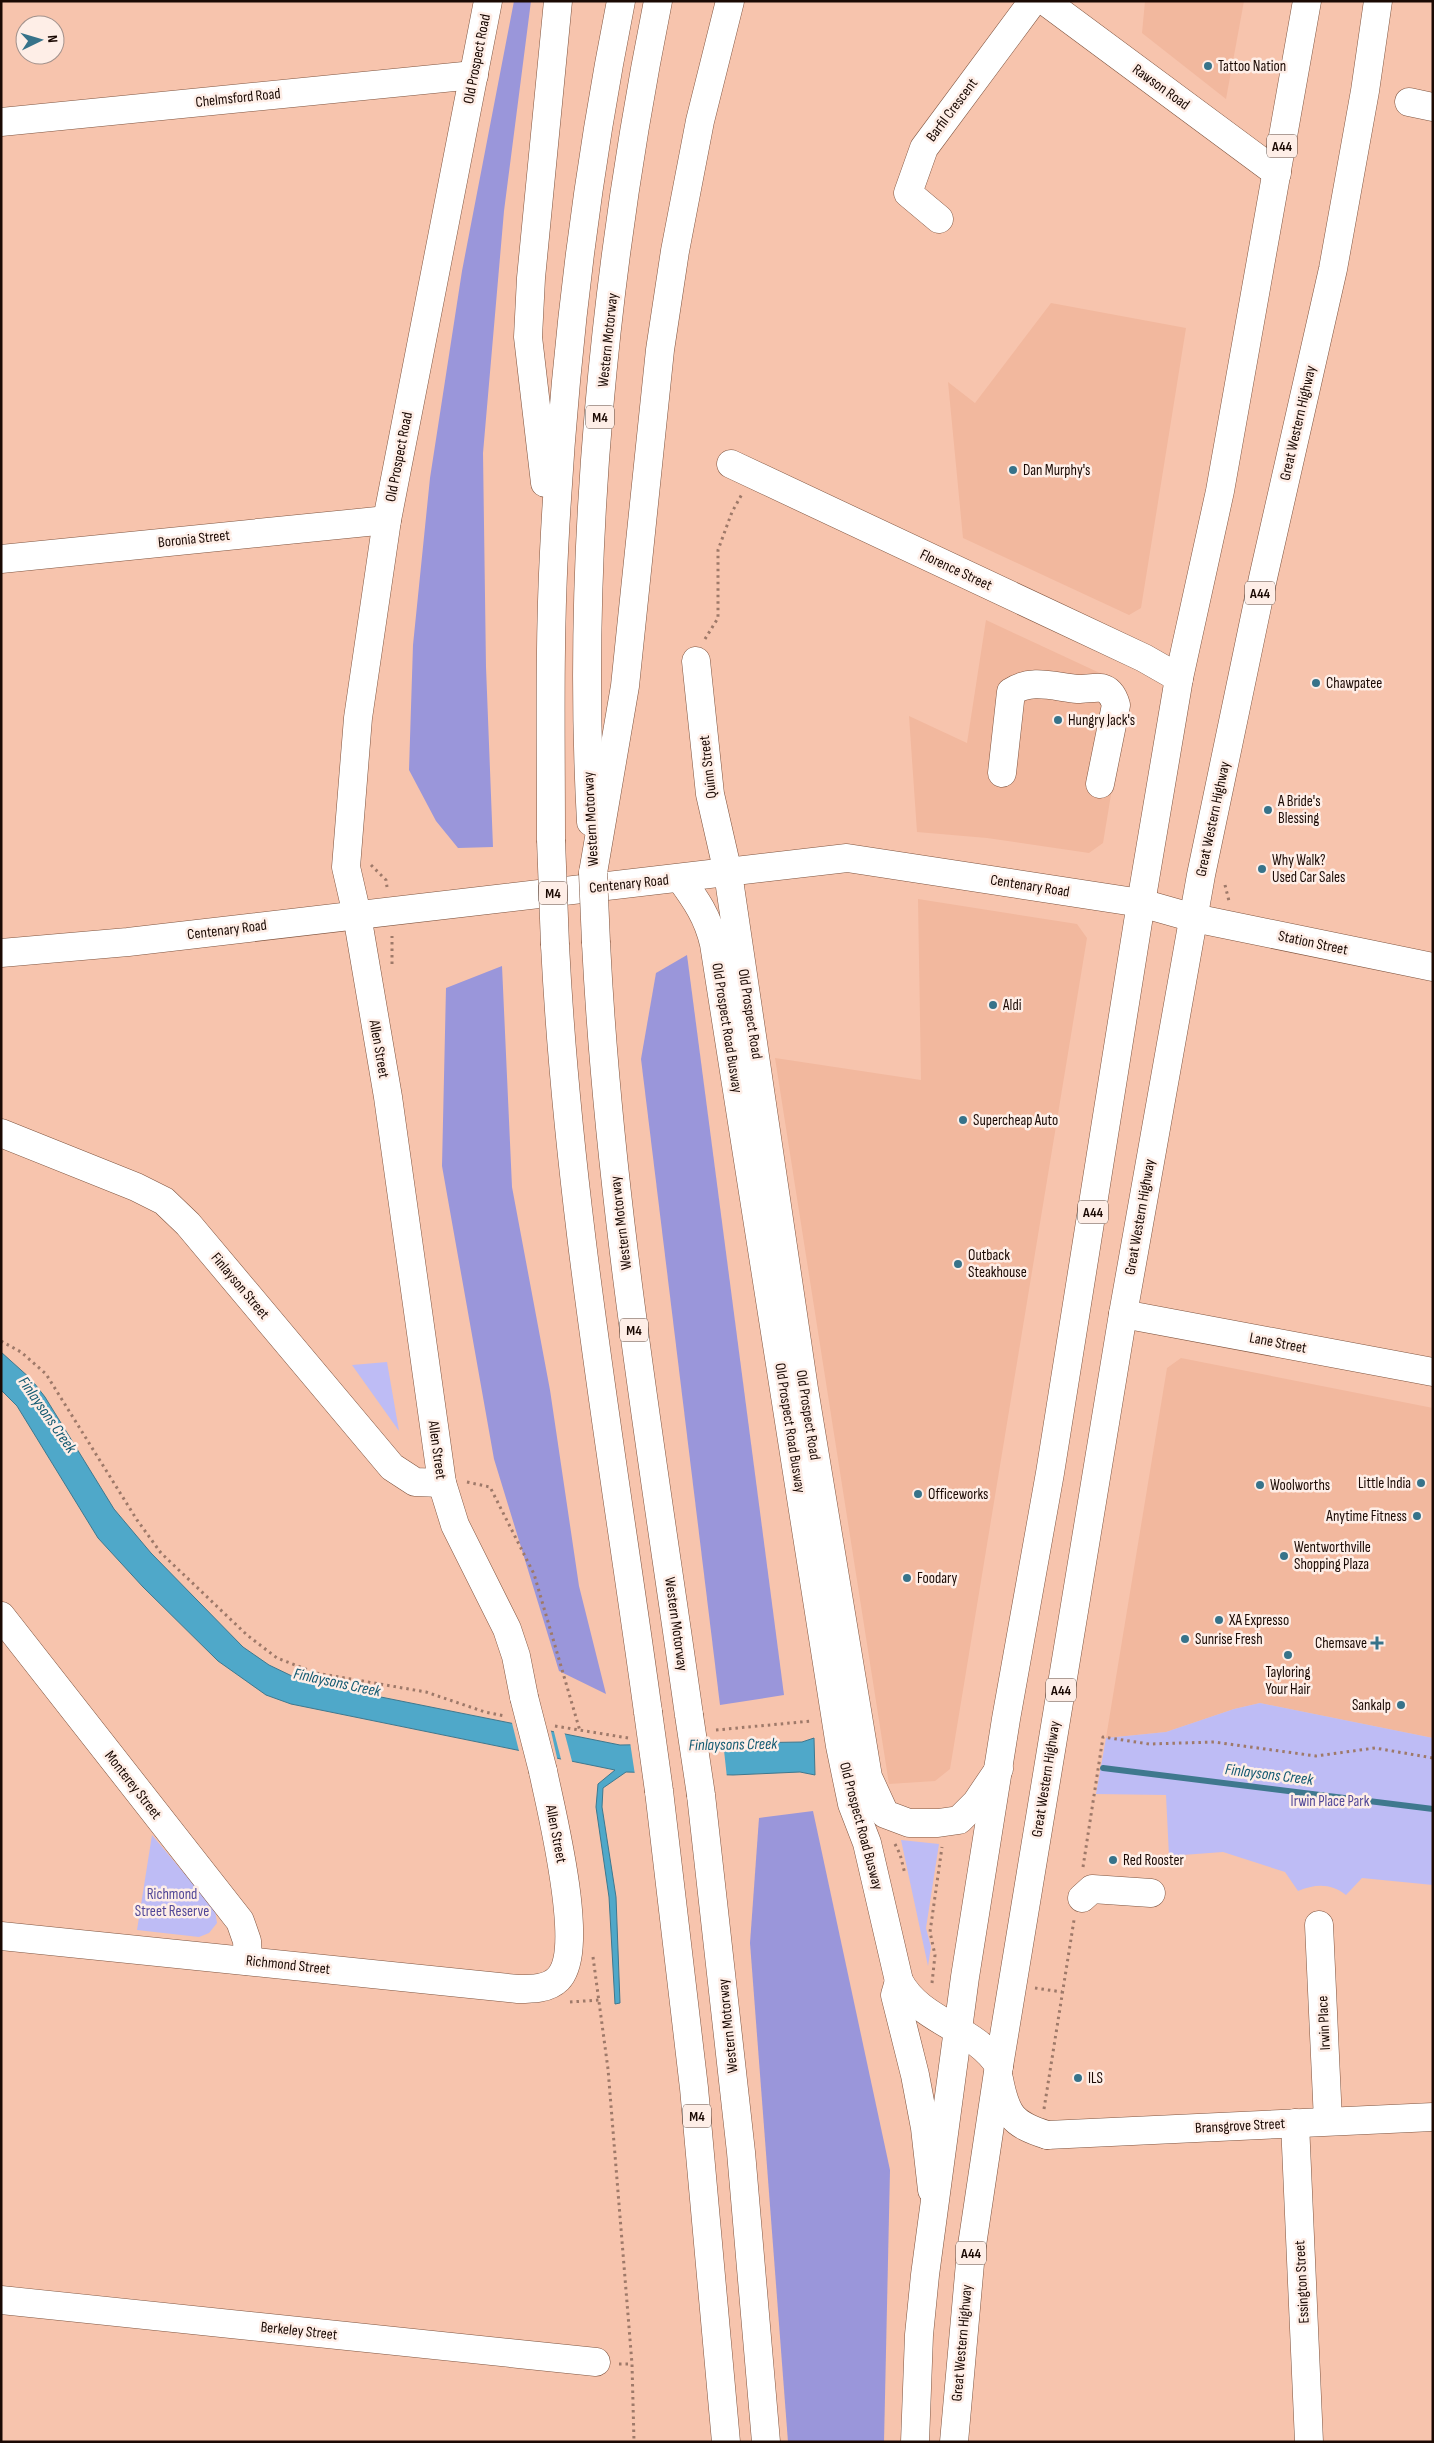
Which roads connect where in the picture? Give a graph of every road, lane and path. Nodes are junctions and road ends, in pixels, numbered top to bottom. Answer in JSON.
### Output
{"nodes":[{"id":1,"x":488,"y":1,"type":"edge"},
{"id":2,"x":558,"y":1,"type":"edge"},
{"id":3,"x":621,"y":1,"type":"edge"},
{"id":4,"x":658,"y":1,"type":"edge"},
{"id":5,"x":730,"y":1,"type":"edge"},
{"id":6,"x":1033,"y":1,"type":"edge"},
{"id":7,"x":1045,"y":1,"type":"edge"},
{"id":8,"x":1307,"y":1,"type":"edge"},
{"id":9,"x":1378,"y":1,"type":"edge"},
{"id":10,"x":474,"y":74,"type":"junction"},
{"id":11,"x":1,"y":122,"type":"edge"},
{"id":12,"x":1278,"y":173,"type":"junction"},
{"id":13,"x":939,"y":219,"type":"dead end"},
{"id":14,"x":742,"y":470,"type":"joint"},
{"id":15,"x":387,"y":520,"type":"junction"},
{"id":16,"x":554,"y":554,"type":"junction"},
{"id":17,"x":1,"y":559,"type":"edge"},
{"id":18,"x":696,"y":660,"type":"joint"},
{"id":19,"x":1179,"y":678,"type":"junction"},
{"id":20,"x":1002,"y":773,"type":"dead end"},
{"id":21,"x":1100,"y":784,"type":"dead end"},
{"id":22,"x":596,"y":837,"type":"junction"},
{"id":23,"x":728,"y":872,"type":"junction"},
{"id":24,"x":680,"y":878,"type":"junction"},
{"id":25,"x":1223,"y":879,"type":"dead end"},
{"id":26,"x":1229,"y":901,"type":"dead end"},
{"id":27,"x":1141,"y":903,"type":"junction"},
{"id":28,"x":357,"y":915,"type":"junction"},
{"id":29,"x":1194,"y":918,"type":"junction"},
{"id":30,"x":394,"y":951,"type":"dead end"},
{"id":31,"x":1,"y":953,"type":"edge"},
{"id":32,"x":1433,"y":967,"type":"edge"},
{"id":33,"x":391,"y":969,"type":"dead end"},
{"id":34,"x":1,"y":1133,"type":"edge"},
{"id":35,"x":1123,"y":1314,"type":"junction"},
{"id":36,"x":1,"y":1340,"type":"edge"},
{"id":37,"x":1433,"y":1372,"type":"edge"},
{"id":38,"x":454,"y":1487,"type":"junction"},
{"id":39,"x":1,"y":1616,"type":"edge"},
{"id":40,"x":485,"y":1712,"type":"dead end"},
{"id":41,"x":580,"y":1731,"type":"dead end"},
{"id":42,"x":1103,"y":1737,"type":"dead end"},
{"id":43,"x":1433,"y":1758,"type":"edge"},
{"id":44,"x":999,"y":1769,"type":"junction"},
{"id":45,"x":890,"y":1838,"type":"dead end"},
{"id":46,"x":943,"y":1838,"type":"dead end"},
{"id":47,"x":905,"y":1874,"type":"dead end"},
{"id":48,"x":1151,"y":1893,"type":"dead end"},
{"id":49,"x":1082,"y":1898,"type":"dead end"},
{"id":50,"x":1319,"y":1925,"type":"dead end"},
{"id":51,"x":1,"y":1936,"type":"edge"},
{"id":52,"x":592,"y":1951,"type":"dead end"},
{"id":53,"x":248,"y":1961,"type":"junction"},
{"id":54,"x":566,"y":1968,"type":"joint"},
{"id":55,"x":927,"y":1980,"type":"dead end"},
{"id":56,"x":899,"y":1981,"type":"junction"},
{"id":57,"x":1062,"y":1992,"type":"dead end"},
{"id":58,"x":599,"y":2000,"type":"junction"},
{"id":59,"x":567,"y":2003,"type":"dead end"},
{"id":60,"x":959,"y":2032,"type":"junction"},
{"id":61,"x":999,"y":2069,"type":"junction"},
{"id":62,"x":1433,"y":2117,"type":"edge"},
{"id":63,"x":1328,"y":2121,"type":"junction"},
{"id":64,"x":1295,"y":2123,"type":"junction"},
{"id":65,"x":1045,"y":2125,"type":"junction"},
{"id":66,"x":934,"y":2207,"type":"junction"},
{"id":67,"x":1,"y":2300,"type":"edge"},
{"id":68,"x":596,"y":2362,"type":"dead end"},
{"id":69,"x":634,"y":2442,"type":"edge"},
{"id":70,"x":726,"y":2442,"type":"edge"},
{"id":71,"x":766,"y":2442,"type":"edge"},
{"id":72,"x":915,"y":2442,"type":"edge"},
{"id":73,"x":954,"y":2442,"type":"edge"},
{"id":74,"x":1309,"y":2442,"type":"edge"}],
"edges":[{"from":1,"to":10,"type":"main road","name":"Old Prospect Road"},
{"from":2,"to":16,"type":"main road"},
{"from":3,"to":16,"type":"main road","number":"M4"},
{"from":4,"to":22,"type":"main road","name":"Western Motorway","number":"M4"},
{"from":5,"to":22,"type":"main road"},
{"from":6,"to":13,"type":"main road","name":"Barfil Crescent"},
{"from":7,"to":12,"type":"main road","name":"Rawson Road"},
{"from":8,"to":12,"type":"main road","number":"A44"},
{"from":9,"to":29,"type":"main road","name":"Great Western Highway","number":"A44"},
{"from":10,"to":11,"type":"main road","name":"Chelmsford Road"},
{"from":10,"to":15,"type":"main road","name":"Old Prospect Road"},
{"from":12,"to":19,"type":"main road","number":"A44"},
{"from":14,"to":18,"type":"path"},
{"from":14,"to":19,"type":"main road","name":"Florence Street"},
{"from":15,"to":17,"type":"main road","name":"Boronia Street"},
{"from":15,"to":28,"type":"main road","name":"Old Prospect Road"},
{"from":16,"to":70,"type":"main road","number":"M4","bridge":true},
{"from":18,"to":23,"type":"main road","name":"Quinn Street"},
{"from":19,"to":27,"type":"main road","number":"A44"},
{"from":20,"to":21,"type":"main road"},
{"from":22,"to":71,"type":"main road","name":"Western Motorway","number":"M4","bridge":true},
{"from":23,"to":24,"type":"main road","name":"Centenary Road"},
{"from":23,"to":27,"type":"main road","name":"Centenary Road"},
{"from":23,"to":44,"type":"main road","name":"Old Prospect Road"},
{"from":24,"to":28,"type":"main road","name":"Centenary Road"},
{"from":24,"to":56,"type":"main road","name":"Old Prospect Road Busway"},
{"from":25,"to":26,"type":"path"},
{"from":27,"to":29,"type":"main road","name":"Centenary Road"},
{"from":27,"to":44,"type":"main road","number":"A44"},
{"from":28,"to":31,"type":"main road","name":"Centenary Road"},
{"from":28,"to":38,"type":"main road","name":"Allen Street"},
{"from":29,"to":32,"type":"main road","name":"Station Street"},
{"from":29,"to":35,"type":"main road","name":"Great Western Highway","number":"A44"},
{"from":30,"to":33,"type":"path"},
{"from":34,"to":38,"type":"main road","name":"Finlayson Street"},
{"from":35,"to":37,"type":"main road","name":"Lane Street"},
{"from":35,"to":61,"type":"main road","name":"Great Western Highway","number":"A44"},
{"from":36,"to":40,"type":"path"},
{"from":38,"to":41,"type":"path"},
{"from":38,"to":54,"type":"main road","name":"Allen Street","bridge":true},
{"from":39,"to":53,"type":"main road","name":"Monterey Street"},
{"from":42,"to":43,"type":"path"},
{"from":44,"to":60,"type":"main road","number":"A44"},
{"from":45,"to":47,"type":"path"},
{"from":46,"to":55,"type":"path"},
{"from":48,"to":49,"type":"main road"},
{"from":50,"to":63,"type":"main road","name":"Irwin Place"},
{"from":51,"to":53,"type":"main road","name":"Richmond Street"},
{"from":52,"to":58,"type":"path"},
{"from":53,"to":54,"type":"main road","name":"Richmond Street"},
{"from":56,"to":60,"type":"main road","name":"Old Prospect Road Busway"},
{"from":56,"to":66,"type":"main road","name":"Old Prospect Road Busway"},
{"from":57,"to":65,"type":"path"},
{"from":58,"to":59,"type":"path"},
{"from":58,"to":69,"type":"path"},
{"from":60,"to":61,"type":"main road","name":"Old Prospect Road Busway"},
{"from":60,"to":66,"type":"main road","number":"A44"},
{"from":61,"to":65,"type":"main road"},
{"from":61,"to":73,"type":"main road","name":"Great Western Highway","number":"A44"},
{"from":62,"to":63,"type":"main road","name":"Bransgrove Street"},
{"from":63,"to":64,"type":"main road","name":"Bransgrove Street"},
{"from":64,"to":65,"type":"main road","name":"Bransgrove Street"},
{"from":64,"to":74,"type":"main road","name":"Essington Street"},
{"from":66,"to":72,"type":"main road","number":"A44"},
{"from":67,"to":68,"type":"main road","name":"Berkeley Street"}]}
